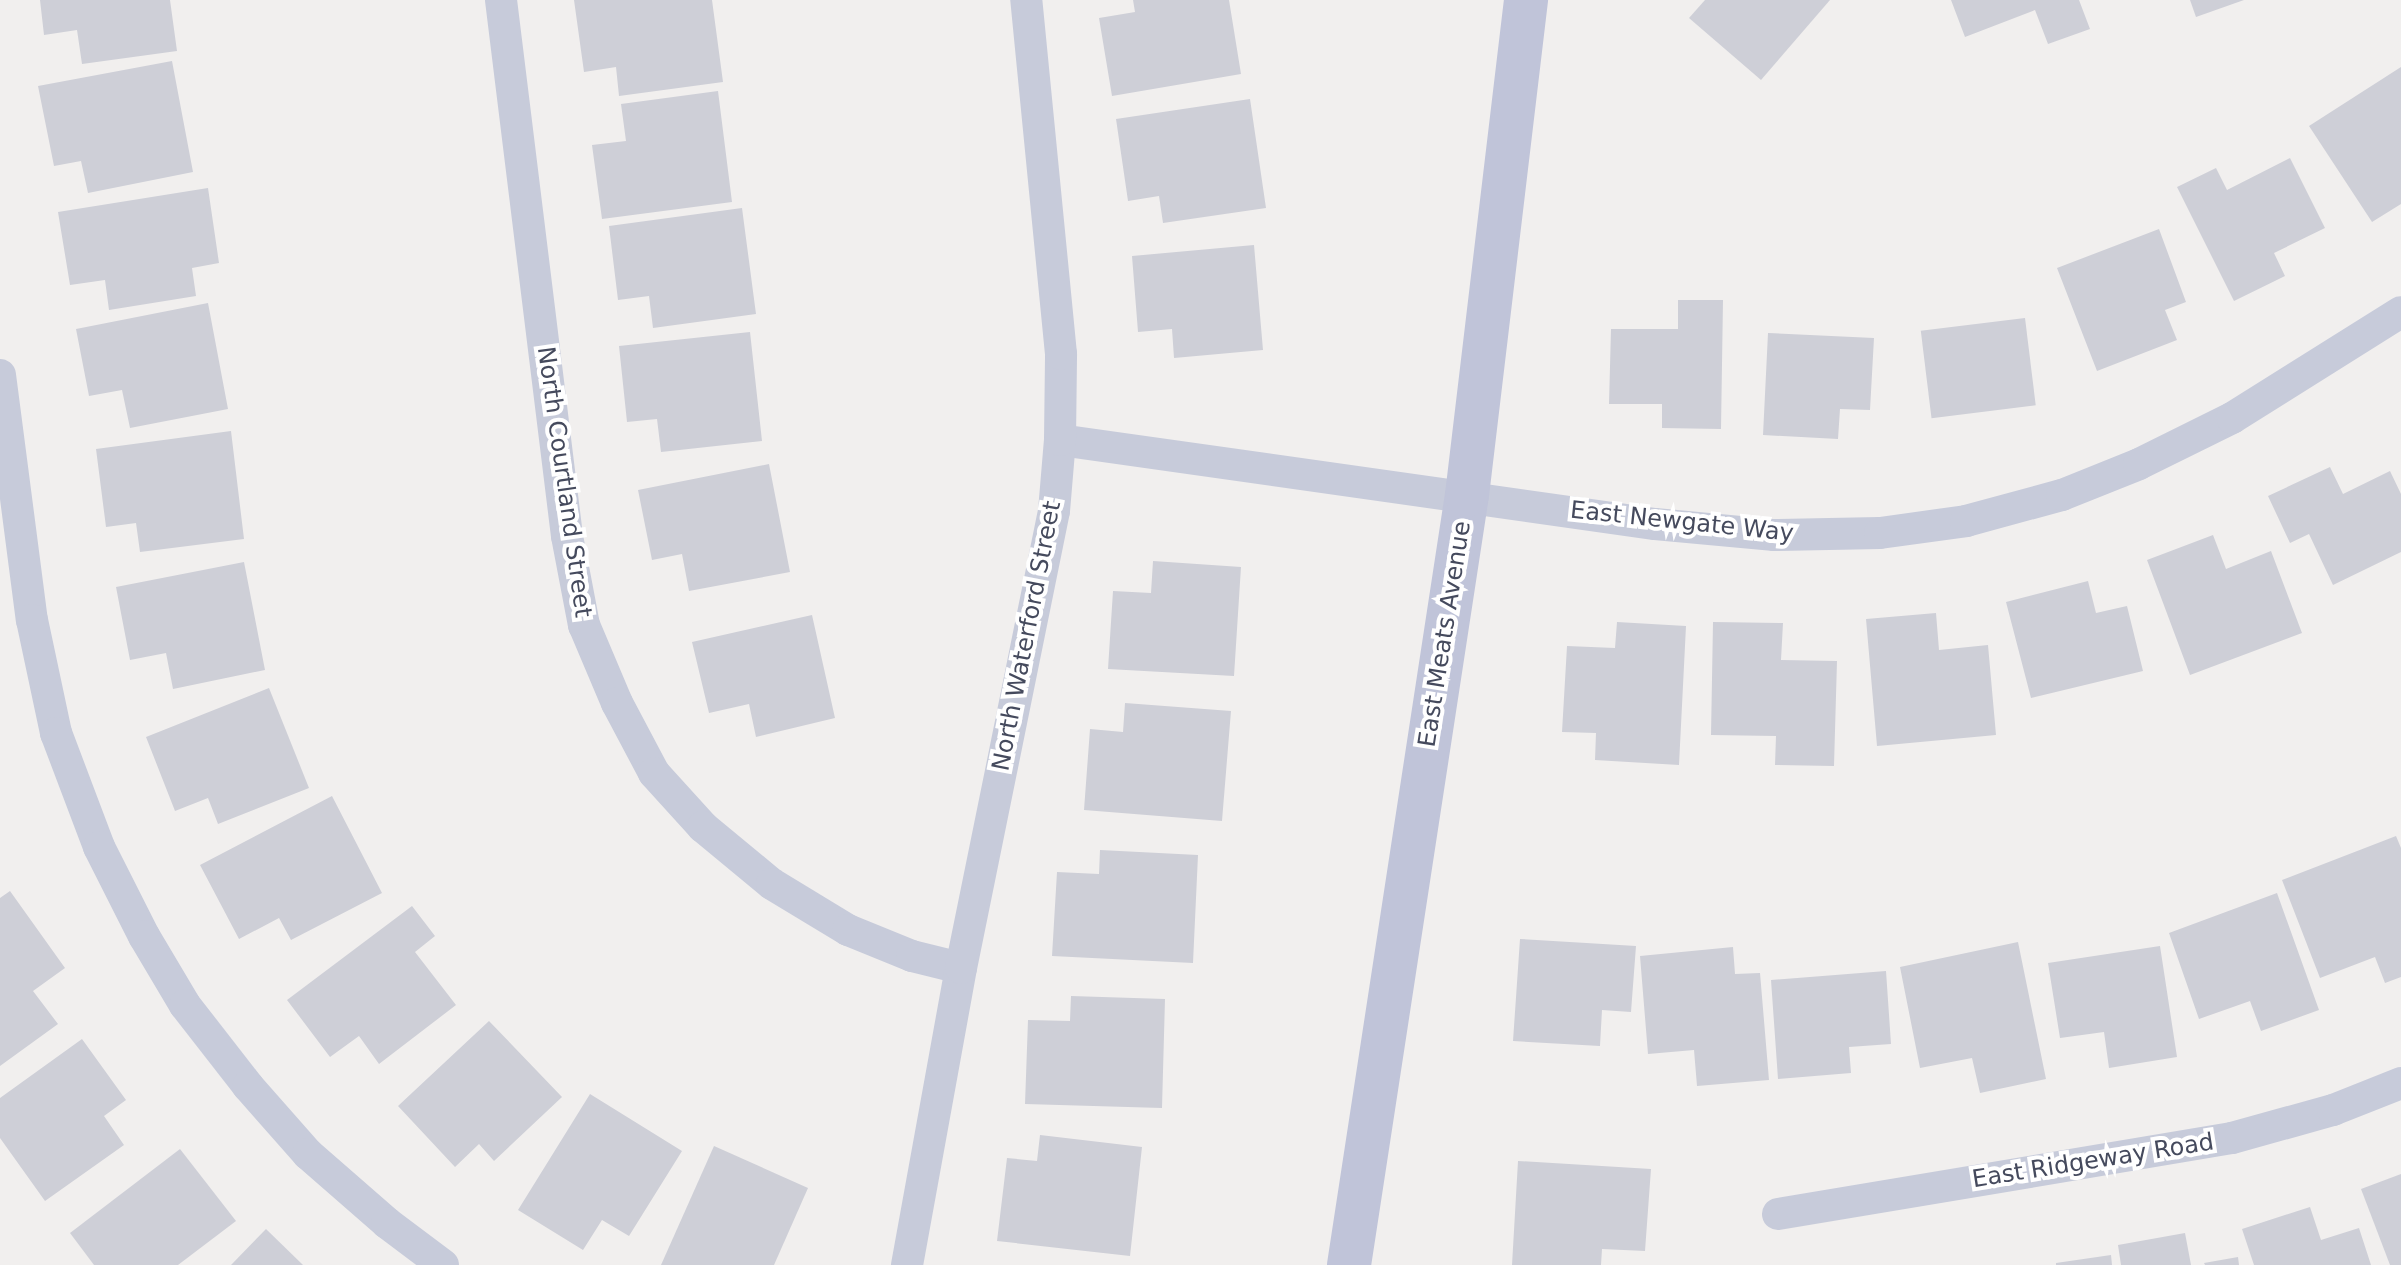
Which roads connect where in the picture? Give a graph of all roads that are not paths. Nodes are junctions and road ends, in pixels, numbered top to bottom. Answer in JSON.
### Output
{"nodes":[{"id":1,"x":501,"y":0,"type":"edge"},
{"id":2,"x":1026,"y":0,"type":"edge"},
{"id":3,"x":1526,"y":0,"type":"edge"},
{"id":4,"x":2401,"y":312,"type":"edge"},
{"id":5,"x":0,"y":375,"type":"edge"},
{"id":6,"x":1060,"y":440,"type":"junction"},
{"id":7,"x":1467,"y":495,"type":"junction"},
{"id":8,"x":961,"y":968,"type":"junction"},
{"id":9,"x":2401,"y":1083,"type":"edge"},
{"id":10,"x":1778,"y":1214,"type":"dead end"},
{"id":11,"x":443,"y":1265,"type":"edge"},
{"id":12,"x":907,"y":1265,"type":"edge"},
{"id":13,"x":1349,"y":1265,"type":"edge"}],
"edges":[{"from":1,"to":8,"type":"street","name":"North Courtland Street"},
{"from":2,"to":6,"type":"street","name":"North Waterford Street"},
{"from":3,"to":7,"type":"street","name":"East Meats Avenue"},
{"from":4,"to":7,"type":"street","name":"East Newgate Way"},
{"from":5,"to":11,"type":"street"},
{"from":6,"to":7,"type":"street","name":"East Newgate Way"},
{"from":6,"to":8,"type":"street","name":"North Waterford Street"},
{"from":7,"to":13,"type":"street","name":"East Meats Avenue"},
{"from":8,"to":12,"type":"street","name":"North Waterford Street"},
{"from":9,"to":10,"type":"street","name":"East Ridgeway Road"}]}
